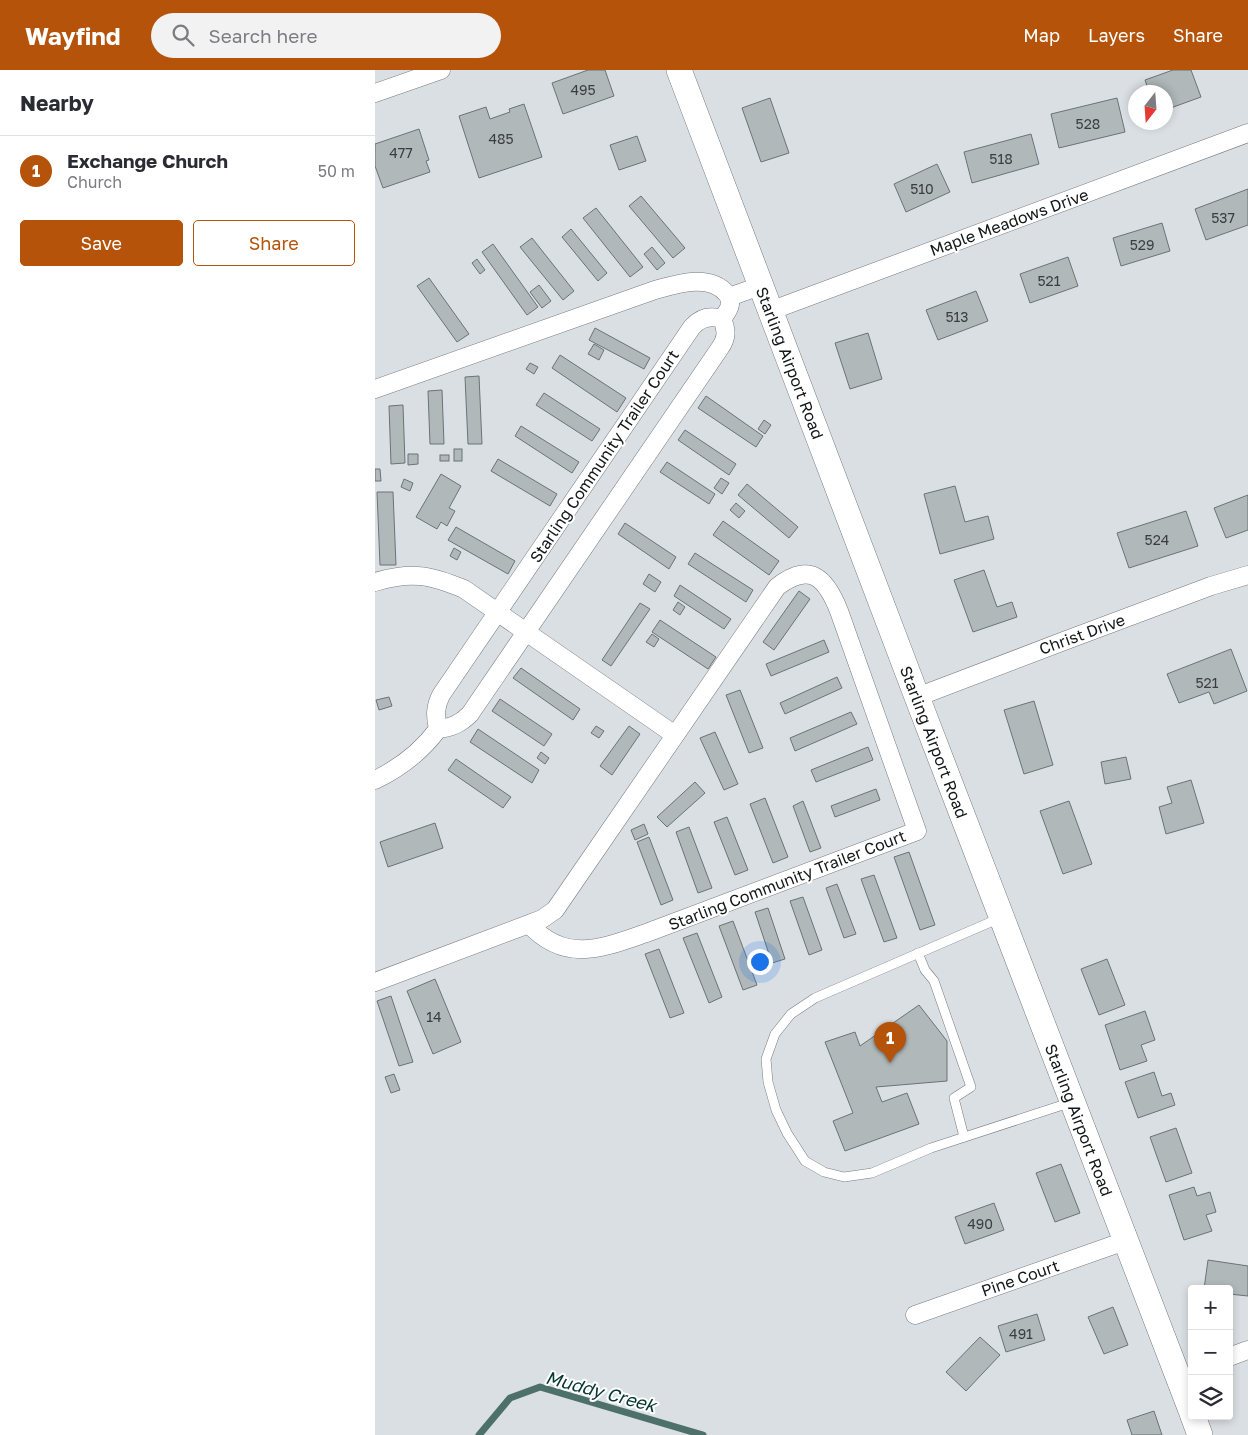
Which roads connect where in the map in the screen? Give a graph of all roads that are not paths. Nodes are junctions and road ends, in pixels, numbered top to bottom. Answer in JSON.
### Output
{"nodes":[{"id":1,"x":441,"y":70,"type":"edge"},
{"id":2,"x":679,"y":70,"type":"edge"},
{"id":3,"x":375,"y":93,"type":"edge"},
{"id":4,"x":1248,"y":133,"type":"edge"},
{"id":5,"x":760,"y":286,"type":"junction"},
{"id":6,"x":729,"y":297,"type":"junction"},
{"id":7,"x":770,"y":311,"type":"junction"},
{"id":8,"x":722,"y":319,"type":"junction"},
{"id":9,"x":375,"y":389,"type":"edge"},
{"id":10,"x":1248,"y":574,"type":"edge"},
{"id":11,"x":375,"y":582,"type":"edge"},
{"id":12,"x":497,"y":612,"type":"junction"},
{"id":13,"x":526,"y":632,"type":"junction"},
{"id":14,"x":917,"y":697,"type":"junction"},
{"id":15,"x":438,"y":729,"type":"junction"},
{"id":16,"x":675,"y":735,"type":"junction"},
{"id":17,"x":375,"y":780,"type":"edge"},
{"id":18,"x":1002,"y":918,"type":"junction"},
{"id":19,"x":529,"y":924,"type":"junction"},
{"id":20,"x":917,"y":953,"type":"junction"},
{"id":21,"x":375,"y":982,"type":"edge"},
{"id":22,"x":1072,"y":1102,"type":"junction"},
{"id":23,"x":964,"y":1137,"type":"junction"},
{"id":24,"x":1125,"y":1241,"type":"junction"},
{"id":25,"x":915,"y":1314,"type":"dead end"},
{"id":26,"x":1248,"y":1350,"type":"edge"},
{"id":27,"x":1233,"y":1356,"type":"edge"},
{"id":28,"x":1185,"y":1374,"type":"edge"},
{"id":29,"x":1188,"y":1391,"type":"edge"},
{"id":30,"x":1194,"y":1420,"type":"edge"},
{"id":31,"x":1200,"y":1435,"type":"edge"}],
"edges":[{"from":1,"to":3,"type":"street"},
{"from":2,"to":5,"type":"street","name":"Starling Airport Road"},
{"from":4,"to":7,"type":"street","name":"Maple Meadows Drive"},
{"from":5,"to":6,"type":"street"},
{"from":5,"to":7,"type":"street","name":"Starling Airport Road"},
{"from":6,"to":8,"type":"street"},
{"from":6,"to":9,"type":"street"},
{"from":7,"to":14,"type":"street","name":"Starling Airport Road"},
{"from":8,"to":12,"type":"street","name":"Starling Community Trailer Court"},
{"from":8,"to":13,"type":"street"},
{"from":10,"to":14,"type":"street","name":"Christ Drive"},
{"from":11,"to":12,"type":"street"},
{"from":12,"to":13,"type":"street"},
{"from":12,"to":15,"type":"street","name":"Starling Community Trailer Court"},
{"from":13,"to":15,"type":"street"},
{"from":13,"to":16,"type":"street"},
{"from":14,"to":18,"type":"street","name":"Starling Airport Road"},
{"from":15,"to":17,"type":"street"},
{"from":16,"to":19,"type":"street","name":"Starling Community Trailer Court"},
{"from":16,"to":19,"type":"street","name":"Starling Community Trailer Court"},
{"from":18,"to":20,"type":"lane"},
{"from":18,"to":22,"type":"street","name":"Starling Airport Road"},
{"from":19,"to":21,"type":"street","name":"Starling Community Trailer Court"},
{"from":20,"to":23,"type":"lane"},
{"from":20,"to":23,"type":"lane"},
{"from":22,"to":23,"type":"lane"},
{"from":22,"to":24,"type":"street","name":"Starling Airport Road"},
{"from":24,"to":25,"type":"street","name":"Pine Court"},
{"from":24,"to":28,"type":"street","name":"Starling Airport Road"},
{"from":26,"to":27,"type":"street"},
{"from":28,"to":29,"type":"street","name":"Starling Airport Road"},
{"from":30,"to":31,"type":"street"}]}
